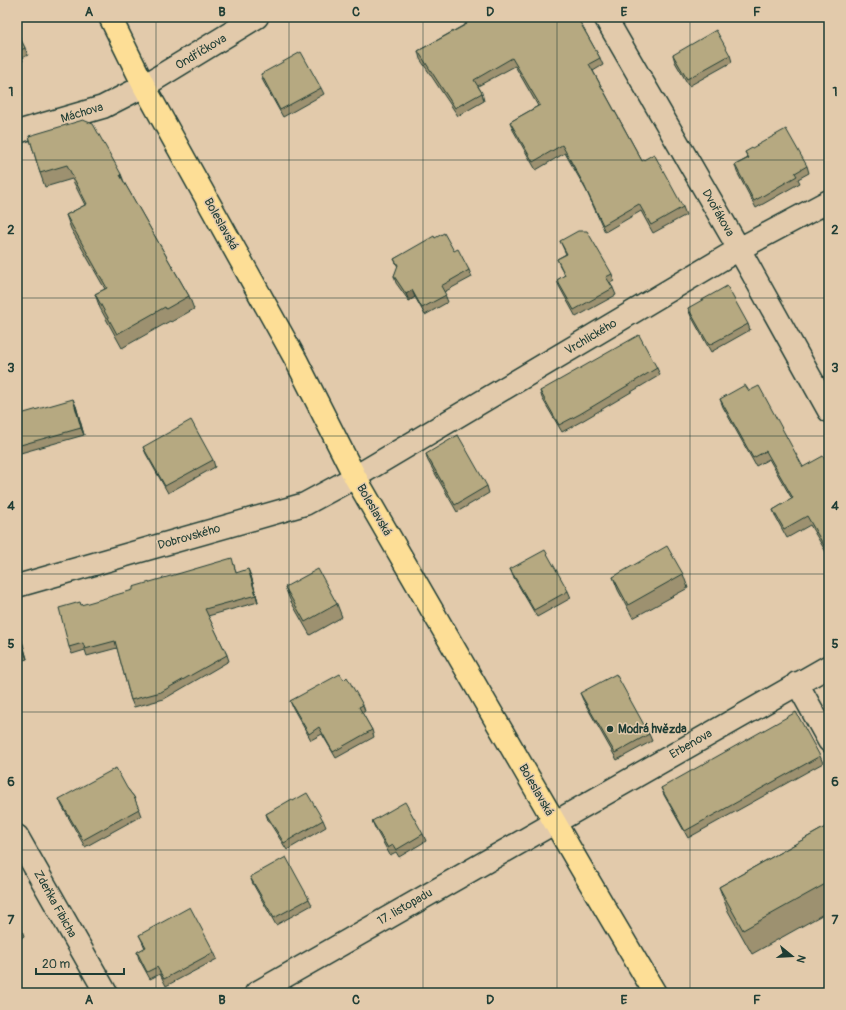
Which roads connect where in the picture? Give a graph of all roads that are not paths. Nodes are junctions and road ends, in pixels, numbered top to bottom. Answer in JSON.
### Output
{"nodes":[{"id":1,"x":110,"y":17,"type":"edge"},
{"id":2,"x":258,"y":17,"type":"edge"},
{"id":3,"x":605,"y":17,"type":"edge"},
{"id":4,"x":144,"y":86,"type":"junction"},
{"id":5,"x":17,"y":132,"type":"edge"},
{"id":6,"x":829,"y":201,"type":"edge"},
{"id":7,"x":739,"y":249,"type":"junction"},
{"id":8,"x":829,"y":411,"type":"edge"},
{"id":9,"x":356,"y":477,"type":"junction"},
{"id":10,"x":17,"y":586,"type":"edge"},
{"id":11,"x":829,"y":666,"type":"edge"},
{"id":12,"x":797,"y":684,"type":"junction"},
{"id":13,"x":829,"y":741,"type":"edge"},
{"id":14,"x":554,"y":822,"type":"junction"},
{"id":15,"x":17,"y":836,"type":"edge"},
{"id":16,"x":106,"y":993,"type":"edge"},
{"id":17,"x":256,"y":993,"type":"edge"},
{"id":18,"x":655,"y":993,"type":"edge"}],
"edges":[{"from":1,"to":4,"type":"main road","name":"Boleslavská"},
{"from":2,"to":4,"type":"street","name":"Ondříčkova"},
{"from":3,"to":7,"type":"street","name":"Dvořákova"},
{"from":4,"to":5,"type":"street","name":"Máchova"},
{"from":4,"to":9,"type":"main road","name":"Boleslavská"},
{"from":6,"to":7,"type":"street","name":"Vrchlického"},
{"from":7,"to":8,"type":"street","name":"Dvořákova"},
{"from":7,"to":9,"type":"street","name":"Vrchlického"},
{"from":9,"to":10,"type":"street","name":"Dobrovského"},
{"from":9,"to":14,"type":"main road","name":"Boleslavská"},
{"from":11,"to":12,"type":"street","name":"Erbenova"},
{"from":12,"to":13,"type":"street"},
{"from":12,"to":14,"type":"street","name":"Erbenova"},
{"from":14,"to":17,"type":"street","name":"17. listopadu"},
{"from":14,"to":18,"type":"main road","name":"Boleslavská"},
{"from":15,"to":16,"type":"street","name":"Zdeňka Fibicha"}]}
